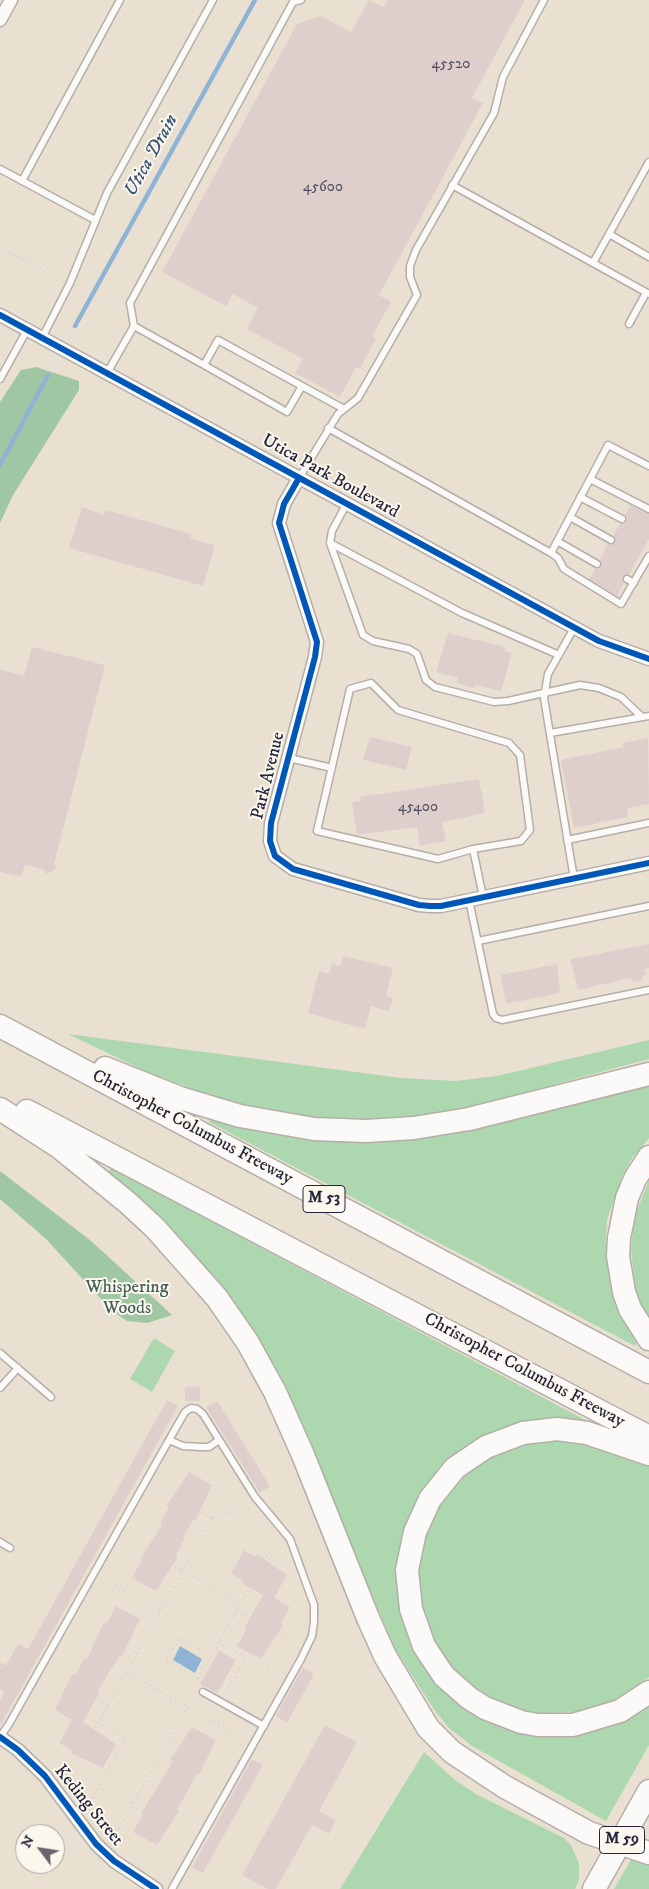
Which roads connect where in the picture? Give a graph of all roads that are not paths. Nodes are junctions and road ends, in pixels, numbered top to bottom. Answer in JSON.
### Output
{"nodes":[{"id":1,"x":120,"y":0,"type":"edge"},
{"id":2,"x":213,"y":0,"type":"edge"},
{"id":3,"x":301,"y":0,"type":"edge"},
{"id":4,"x":544,"y":0,"type":"edge"},
{"id":5,"x":649,"y":162,"type":"edge"},
{"id":6,"x":0,"y":169,"type":"edge"},
{"id":7,"x":22,"y":181,"type":"junction"},
{"id":8,"x":452,"y":185,"type":"junction"},
{"id":9,"x":96,"y":220,"type":"junction"},
{"id":10,"x":609,"y":234,"type":"junction"},
{"id":11,"x":649,"y":257,"type":"edge"},
{"id":12,"x":594,"y":263,"type":"junction"},
{"id":13,"x":648,"y":294,"type":"edge"},
{"id":14,"x":0,"y":315,"type":"edge"},
{"id":15,"x":630,"y":324,"type":"dead end"},
{"id":16,"x":134,"y":326,"type":"junction"},
{"id":17,"x":27,"y":330,"type":"junction"},
{"id":18,"x":42,"y":338,"type":"junction"},
{"id":19,"x":204,"y":365,"type":"junction"},
{"id":20,"x":107,"y":373,"type":"junction"},
{"id":21,"x":0,"y":380,"type":"edge"},
{"id":22,"x":302,"y":386,"type":"junction"},
{"id":23,"x":344,"y":409,"type":"junction"},
{"id":24,"x":328,"y":428,"type":"junction"},
{"id":25,"x":649,"y":466,"type":"edge"},
{"id":26,"x":299,"y":478,"type":"junction"},
{"id":27,"x":590,"y":479,"type":"junction"},
{"id":28,"x":580,"y":497,"type":"junction"},
{"id":29,"x":347,"y":503,"type":"junction"},
{"id":30,"x":649,"y":509,"type":"edge"},
{"id":31,"x":570,"y":517,"type":"junction"},
{"id":32,"x":622,"y":520,"type":"dead end"},
{"id":33,"x":611,"y":540,"type":"dead end"},
{"id":34,"x":557,"y":541,"type":"junction"},
{"id":35,"x":330,"y":543,"type":"junction"},
{"id":36,"x":551,"y":553,"type":"junction"},
{"id":37,"x":640,"y":556,"type":"dead end"},
{"id":38,"x":648,"y":558,"type":"edge"},
{"id":39,"x":597,"y":564,"type":"dead end"},
{"id":40,"x":627,"y":579,"type":"dead end"},
{"id":41,"x":634,"y":583,"type":"junction"},
{"id":42,"x":574,"y":628,"type":"junction"},
{"id":43,"x":559,"y":655,"type":"junction"},
{"id":44,"x":649,"y":659,"type":"edge"},
{"id":45,"x":545,"y":691,"type":"junction"},
{"id":46,"x":649,"y":716,"type":"edge"},
{"id":47,"x":642,"y":717,"type":"junction"},
{"id":48,"x":550,"y":733,"type":"junction"},
{"id":49,"x":289,"y":758,"type":"junction"},
{"id":50,"x":332,"y":768,"type":"junction"},
{"id":51,"x":649,"y":823,"type":"edge"},
{"id":52,"x":568,"y":840,"type":"junction"},
{"id":53,"x":473,"y":849,"type":"junction"},
{"id":54,"x":649,"y":863,"type":"edge"},
{"id":55,"x":574,"y":879,"type":"junction"},
{"id":56,"x":483,"y":897,"type":"junction"},
{"id":57,"x":469,"y":900,"type":"junction"},
{"id":58,"x":649,"y":906,"type":"edge"},
{"id":59,"x":478,"y":942,"type":"junction"},
{"id":60,"x":649,"y":990,"type":"edge"},
{"id":61,"x":0,"y":1025,"type":"edge"},
{"id":62,"x":649,"y":1074,"type":"edge"},
{"id":63,"x":0,"y":1097,"type":"edge"},
{"id":64,"x":0,"y":1108,"type":"edge"},
{"id":65,"x":649,"y":1157,"type":"edge"},
{"id":66,"x":649,"y":1339,"type":"edge"},
{"id":67,"x":0,"y":1353,"type":"edge"},
{"id":68,"x":18,"y":1368,"type":"junction"},
{"id":69,"x":649,"y":1372,"type":"edge"},
{"id":70,"x":0,"y":1388,"type":"edge"},
{"id":71,"x":51,"y":1398,"type":"dead end"},
{"id":72,"x":649,"y":1437,"type":"edge"},
{"id":73,"x":169,"y":1440,"type":"junction"},
{"id":74,"x":219,"y":1440,"type":"junction"},
{"id":75,"x":649,"y":1454,"type":"edge"},
{"id":76,"x":0,"y":1542,"type":"edge"},
{"id":77,"x":10,"y":1548,"type":"dead end"},
{"id":78,"x":203,"y":1692,"type":"dead end"},
{"id":79,"x":649,"y":1692,"type":"edge"},
{"id":80,"x":264,"y":1726,"type":"junction"},
{"id":81,"x":0,"y":1737,"type":"edge"},
{"id":82,"x":649,"y":1791,"type":"edge"},
{"id":83,"x":620,"y":1843,"type":"junction"},
{"id":84,"x":649,"y":1853,"type":"edge"},
{"id":85,"x":156,"y":1889,"type":"edge"},
{"id":86,"x":172,"y":1889,"type":"edge"},
{"id":87,"x":594,"y":1889,"type":"edge"}],
"edges":[{"from":1,"to":7,"type":"lane"},
{"from":2,"to":9,"type":"lane"},
{"from":3,"to":16,"type":"lane"},
{"from":4,"to":8,"type":"lane"},
{"from":5,"to":10,"type":"lane"},
{"from":6,"to":7,"type":"lane"},
{"from":7,"to":9,"type":"lane"},
{"from":8,"to":12,"type":"lane"},
{"from":8,"to":23,"type":"lane"},
{"from":9,"to":18,"type":"lane"},
{"from":10,"to":11,"type":"lane"},
{"from":10,"to":12,"type":"lane"},
{"from":12,"to":13,"type":"lane"},
{"from":13,"to":15,"type":"lane"},
{"from":14,"to":17,"type":"street","name":"Utica Park Boulevard"},
{"from":16,"to":19,"type":"lane"},
{"from":16,"to":20,"type":"lane"},
{"from":17,"to":18,"type":"street","name":"Utica Park Boulevard"},
{"from":17,"to":21,"type":"lane"},
{"from":18,"to":20,"type":"street","name":"Utica Park Boulevard"},
{"from":19,"to":22,"type":"lane"},
{"from":19,"to":22,"type":"lane"},
{"from":20,"to":26,"type":"street","name":"Utica Park Boulevard"},
{"from":22,"to":23,"type":"lane"},
{"from":23,"to":24,"type":"lane"},
{"from":24,"to":26,"type":"lane"},
{"from":24,"to":36,"type":"lane"},
{"from":25,"to":27,"type":"lane"},
{"from":26,"to":29,"type":"street","name":"Utica Park Boulevard"},
{"from":26,"to":49,"type":"street","name":"Park Avenue"},
{"from":27,"to":28,"type":"lane"},
{"from":27,"to":30,"type":"lane"},
{"from":28,"to":31,"type":"lane"},
{"from":28,"to":32,"type":"lane"},
{"from":29,"to":35,"type":"lane"},
{"from":29,"to":42,"type":"street","name":"Utica Park Boulevard"},
{"from":31,"to":33,"type":"lane"},
{"from":31,"to":34,"type":"lane"},
{"from":34,"to":36,"type":"lane"},
{"from":34,"to":39,"type":"lane"},
{"from":35,"to":43,"type":"lane"},
{"from":35,"to":45,"type":"lane"},
{"from":36,"to":41,"type":"lane"},
{"from":37,"to":38,"type":"lane"},
{"from":38,"to":41,"type":"lane"},
{"from":40,"to":41,"type":"lane"},
{"from":42,"to":43,"type":"lane"},
{"from":42,"to":44,"type":"street","name":"Utica Park Boulevard"},
{"from":43,"to":45,"type":"lane"},
{"from":45,"to":47,"type":"lane"},
{"from":45,"to":48,"type":"lane"},
{"from":46,"to":47,"type":"lane"},
{"from":47,"to":48,"type":"lane"},
{"from":48,"to":52,"type":"lane"},
{"from":49,"to":50,"type":"lane"},
{"from":49,"to":57,"type":"street","name":"Park Avenue"},
{"from":50,"to":53,"type":"lane"},
{"from":50,"to":53,"type":"lane"},
{"from":51,"to":52,"type":"lane"},
{"from":52,"to":55,"type":"lane"},
{"from":53,"to":56,"type":"lane"},
{"from":54,"to":55,"type":"street","name":"Park Avenue"},
{"from":55,"to":56,"type":"street","name":"Park Avenue"},
{"from":56,"to":57,"type":"street","name":"Park Avenue"},
{"from":57,"to":59,"type":"lane"},
{"from":58,"to":59,"type":"lane"},
{"from":59,"to":60,"type":"lane"},
{"from":61,"to":62,"type":"highway"},
{"from":61,"to":69,"type":"highway","name":"Christopher Columbus Freeway","number":"M 53"},
{"from":63,"to":72,"type":"highway","name":"Christopher Columbus Freeway"},
{"from":64,"to":83,"type":"highway"},
{"from":65,"to":66,"type":"highway"},
{"from":67,"to":68,"type":"lane"},
{"from":68,"to":70,"type":"lane"},
{"from":68,"to":71,"type":"lane"},
{"from":73,"to":74,"type":"lane"},
{"from":73,"to":74,"type":"lane"},
{"from":73,"to":81,"type":"lane"},
{"from":74,"to":80,"type":"lane"},
{"from":75,"to":79,"type":"highway"},
{"from":76,"to":77,"type":"lane"},
{"from":78,"to":80,"type":"lane"},
{"from":80,"to":86,"type":"lane"},
{"from":81,"to":85,"type":"street","name":"Keding Street"},
{"from":82,"to":83,"type":"highway","number":"M 59"},
{"from":83,"to":84,"type":"highway"},
{"from":83,"to":87,"type":"highway","number":"M 59"}]}
